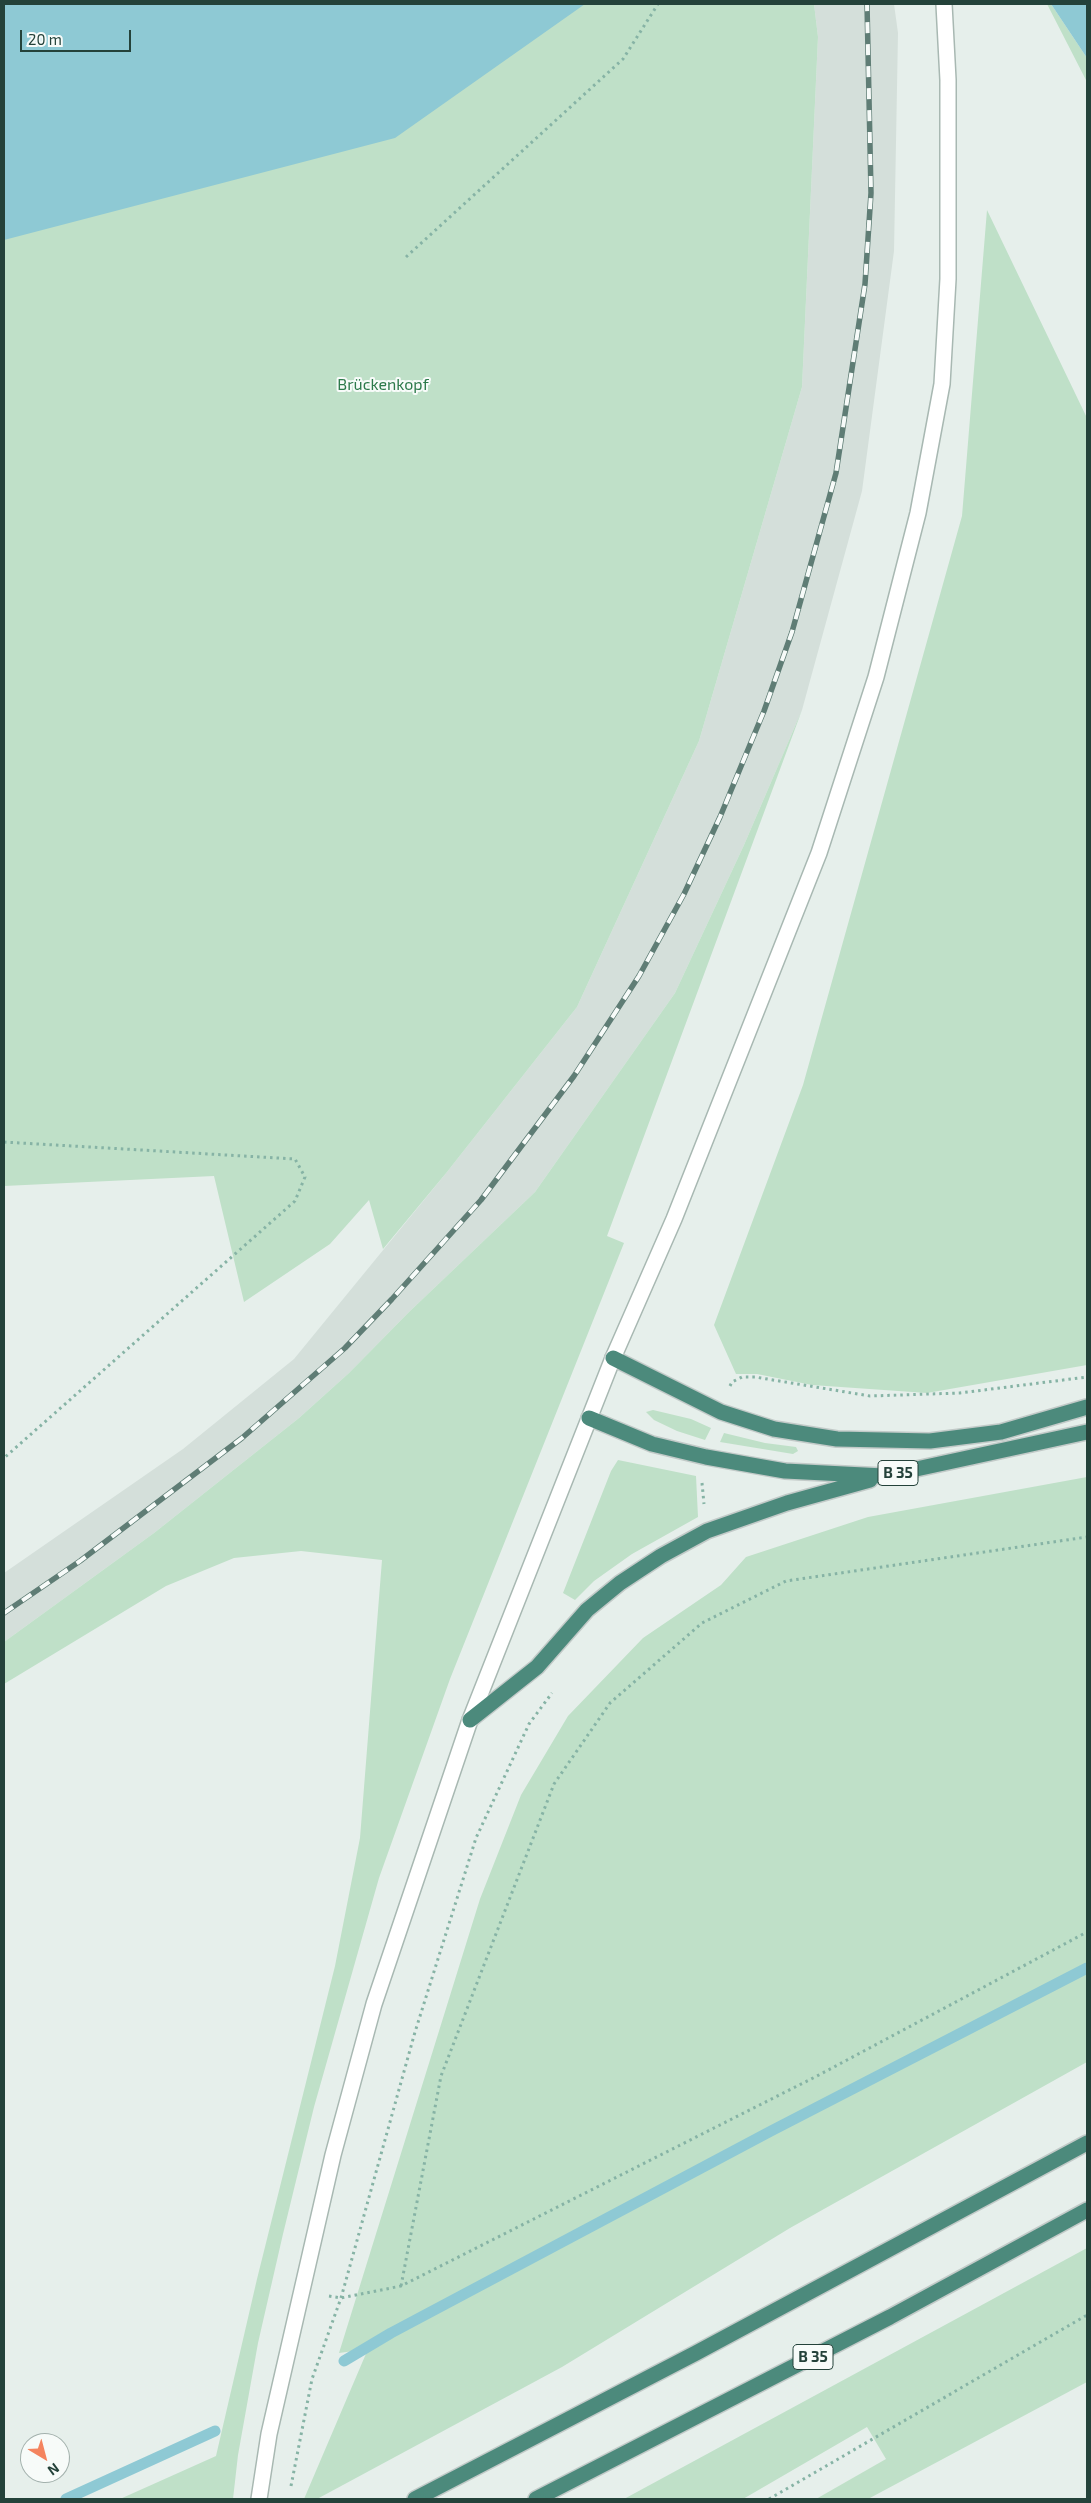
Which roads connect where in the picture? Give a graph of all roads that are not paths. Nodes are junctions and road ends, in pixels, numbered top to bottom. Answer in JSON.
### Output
{"nodes":[{"id":1,"x":944,"y":4,"type":"edge"},
{"id":2,"x":613,"y":1358,"type":"junction"},
{"id":3,"x":1087,"y":1407,"type":"edge"},
{"id":4,"x":589,"y":1418,"type":"junction"},
{"id":5,"x":1087,"y":1432,"type":"edge"},
{"id":6,"x":884,"y":1476,"type":"junction"},
{"id":7,"x":470,"y":1720,"type":"junction"},
{"id":8,"x":1087,"y":2143,"type":"edge"},
{"id":9,"x":1087,"y":2210,"type":"edge"},
{"id":10,"x":259,"y":2499,"type":"edge"},
{"id":11,"x":415,"y":2499,"type":"edge"},
{"id":12,"x":536,"y":2499,"type":"edge"}],
"edges":[{"from":1,"to":2,"type":"street"},
{"from":2,"to":3,"type":"highway","number":"B 35"},
{"from":2,"to":4,"type":"street"},
{"from":4,"to":6,"type":"highway","number":"B 35"},
{"from":4,"to":7,"type":"street"},
{"from":5,"to":6,"type":"highway","number":"B 35"},
{"from":6,"to":7,"type":"highway","number":"B 35"},
{"from":7,"to":10,"type":"street"},
{"from":8,"to":11,"type":"highway"},
{"from":9,"to":12,"type":"highway","number":"B 35"}]}
